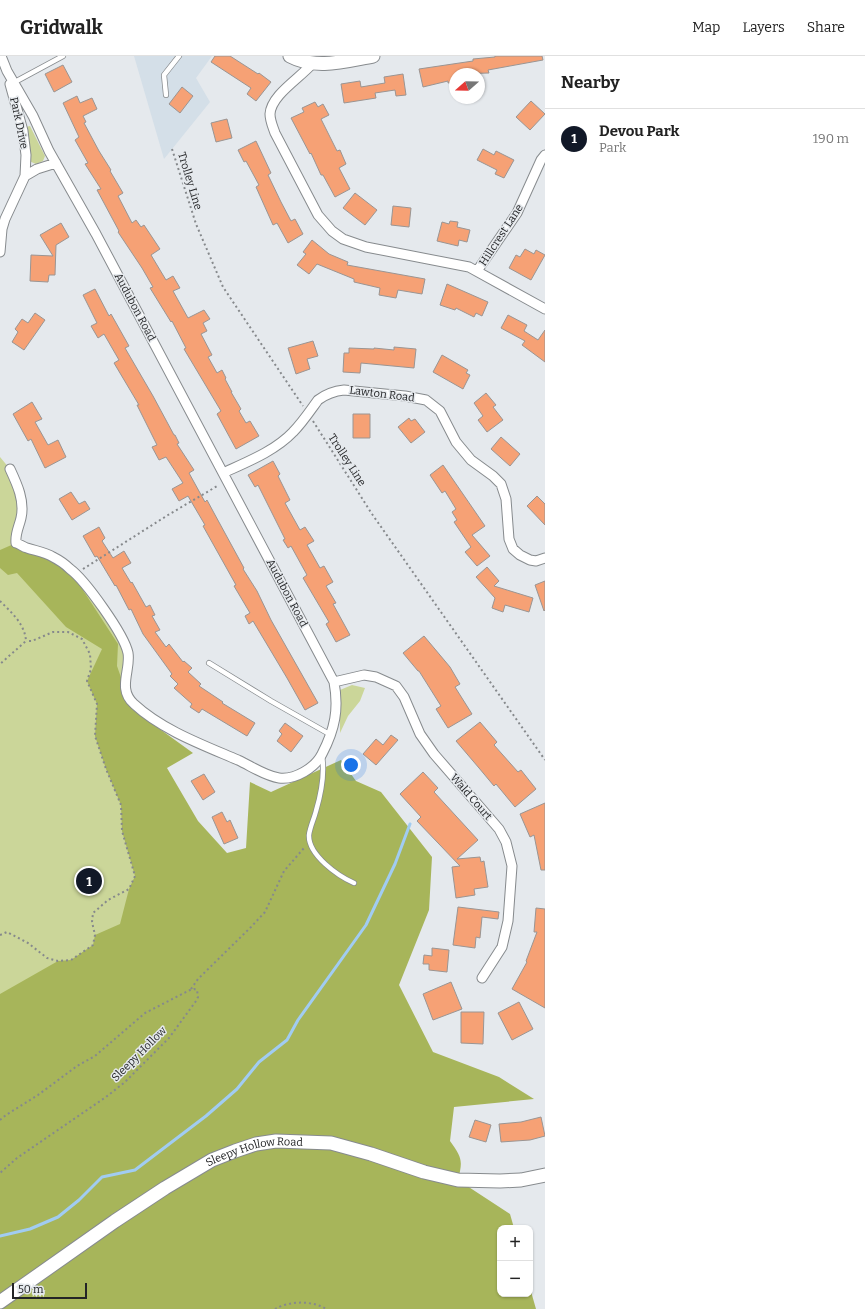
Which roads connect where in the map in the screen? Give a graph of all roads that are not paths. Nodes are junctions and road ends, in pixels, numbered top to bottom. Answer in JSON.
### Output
{"nodes":[{"id":1,"x":1,"y":56,"type":"edge"},
{"id":2,"x":63,"y":56,"type":"edge"},
{"id":3,"x":179,"y":56,"type":"edge"},
{"id":4,"x":290,"y":56,"type":"edge"},
{"id":5,"x":373,"y":56,"type":"edge"},
{"id":6,"x":312,"y":64,"type":"junction"},
{"id":7,"x":7,"y":71,"type":"junction"},
{"id":8,"x":13,"y":83,"type":"junction"},
{"id":9,"x":166,"y":95,"type":"dead end"},
{"id":10,"x":545,"y":155,"type":"edge"},
{"id":11,"x":56,"y":163,"type":"junction"},
{"id":12,"x":25,"y":176,"type":"junction"},
{"id":13,"x":0,"y":252,"type":"edge"},
{"id":14,"x":477,"y":271,"type":"junction"},
{"id":15,"x":545,"y":309,"type":"edge"},
{"id":16,"x":10,"y":469,"type":"dead end"},
{"id":17,"x":225,"y":477,"type":"junction"},
{"id":18,"x":545,"y":558,"type":"edge"},
{"id":19,"x":209,"y":663,"type":"dead end"},
{"id":20,"x":334,"y":682,"type":"junction"},
{"id":21,"x":331,"y":735,"type":"junction"},
{"id":22,"x":322,"y":756,"type":"junction"},
{"id":23,"x":354,"y":883,"type":"dead end"},
{"id":24,"x":482,"y":978,"type":"dead end"},
{"id":25,"x":545,"y":1175,"type":"edge"},
{"id":26,"x":0,"y":1302,"type":"edge"}],
"edges":[{"from":1,"to":7,"type":"street","name":"Audubon Road"},
{"from":2,"to":8,"type":"lane"},
{"from":3,"to":9,"type":"lane"},
{"from":4,"to":6,"type":"main road"},
{"from":5,"to":6,"type":"main road"},
{"from":6,"to":14,"type":"street"},
{"from":7,"to":8,"type":"street","name":"Audubon Road"},
{"from":7,"to":12,"type":"street","name":"Park Drive"},
{"from":8,"to":11,"type":"street","name":"Audubon Road"},
{"from":10,"to":14,"type":"street","name":"Hillcrest Lane"},
{"from":11,"to":12,"type":"street"},
{"from":11,"to":17,"type":"street","name":"Audubon Road"},
{"from":12,"to":13,"type":"street","name":"Park Drive"},
{"from":14,"to":15,"type":"street"},
{"from":16,"to":22,"type":"street","name":"Audubon Road"},
{"from":17,"to":18,"type":"street","name":"Lawton Road"},
{"from":17,"to":20,"type":"street","name":"Audubon Road"},
{"from":19,"to":21,"type":"lane"},
{"from":20,"to":21,"type":"street","name":"Audubon Road"},
{"from":20,"to":24,"type":"street","name":"Wald Court"},
{"from":21,"to":22,"type":"street","name":"Audubon Road"},
{"from":22,"to":23,"type":"lane"},
{"from":25,"to":26,"type":"main road","name":"Sleepy Hollow Road"}]}
